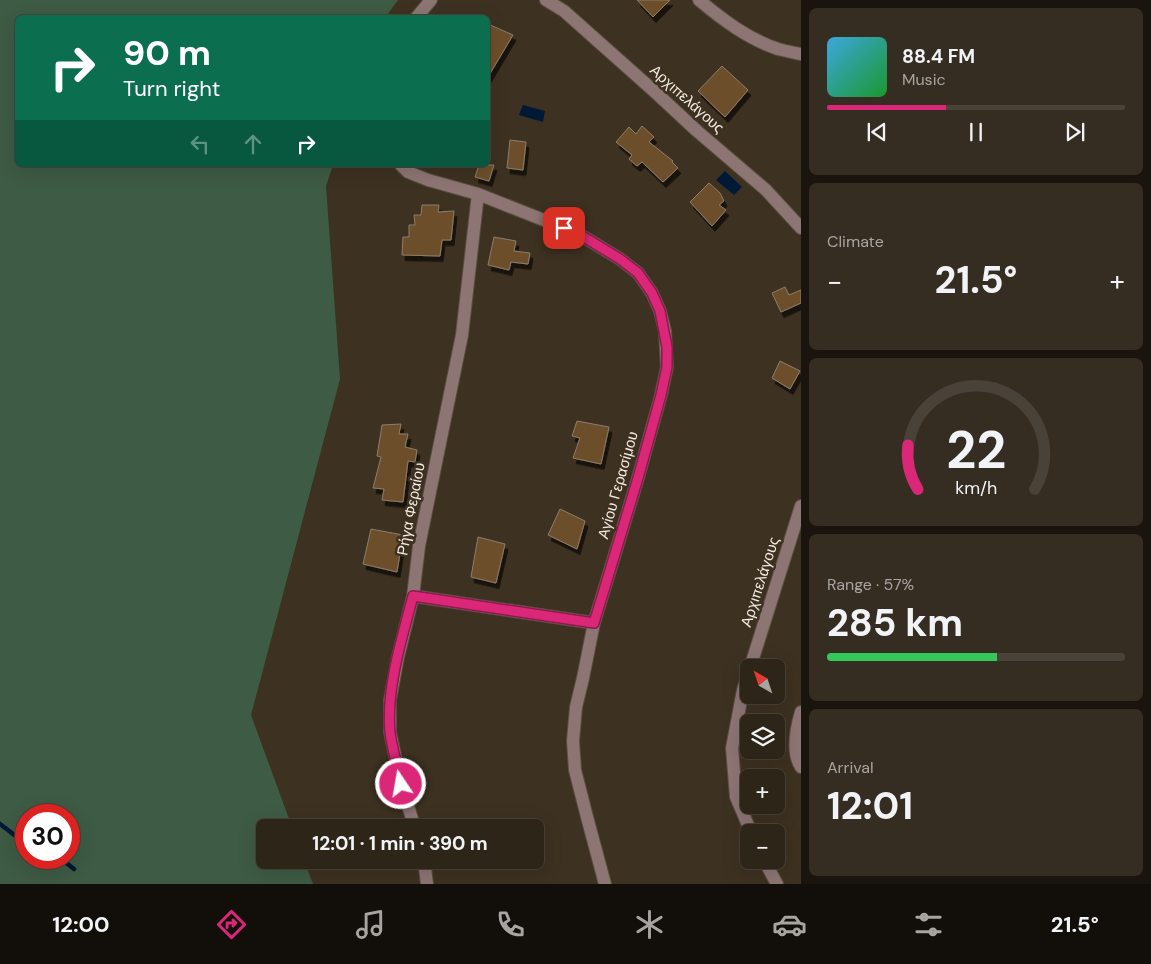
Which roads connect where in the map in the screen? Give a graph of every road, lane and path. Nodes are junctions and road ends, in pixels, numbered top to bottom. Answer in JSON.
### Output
{"nodes":[{"id":1,"x":431,"y":0,"type":"edge"},
{"id":2,"x":546,"y":0,"type":"edge"},
{"id":3,"x":699,"y":0,"type":"edge"},
{"id":4,"x":418,"y":15,"type":"edge"},
{"id":5,"x":801,"y":54,"type":"edge"},
{"id":6,"x":402,"y":167,"type":"edge"},
{"id":7,"x":478,"y":194,"type":"junction"},
{"id":8,"x":801,"y":228,"type":"edge"},
{"id":9,"x":801,"y":506,"type":"edge"},
{"id":10,"x":413,"y":596,"type":"junction"},
{"id":11,"x":594,"y":623,"type":"junction"},
{"id":12,"x":753,"y":659,"type":"edge"},
{"id":13,"x":740,"y":704,"type":"edge"},
{"id":14,"x":801,"y":712,"type":"edge"},
{"id":15,"x":801,"y":767,"type":"edge"},
{"id":16,"x":412,"y":819,"type":"edge"},
{"id":17,"x":748,"y":824,"type":"edge"},
{"id":18,"x":425,"y":869,"type":"edge"},
{"id":19,"x":769,"y":869,"type":"edge"},
{"id":20,"x":427,"y":884,"type":"edge"},
{"id":21,"x":606,"y":884,"type":"edge"},
{"id":22,"x":777,"y":884,"type":"edge"}],
"edges":[{"from":1,"to":4,"type":"street"},
{"from":2,"to":8,"type":"street","name":"Αρχιπελάγους"},
{"from":3,"to":5,"type":"street"},
{"from":6,"to":7,"type":"street","name":"Αγίου Γερασίμου"},
{"from":7,"to":10,"type":"street","name":"Ρήγα Φεραίου"},
{"from":7,"to":11,"type":"street","name":"Αγίου Γερασίμου"},
{"from":9,"to":12,"type":"street","name":"Αρχιπελάγους"},
{"from":10,"to":11,"type":"street"},
{"from":10,"to":16,"type":"street","name":"Ρήγα Φεραίου"},
{"from":11,"to":21,"type":"street","name":"Αγίου Γερασίμου"},
{"from":13,"to":17,"type":"street"},
{"from":14,"to":15,"type":"street"},
{"from":18,"to":20,"type":"street"},
{"from":19,"to":22,"type":"street"}]}
